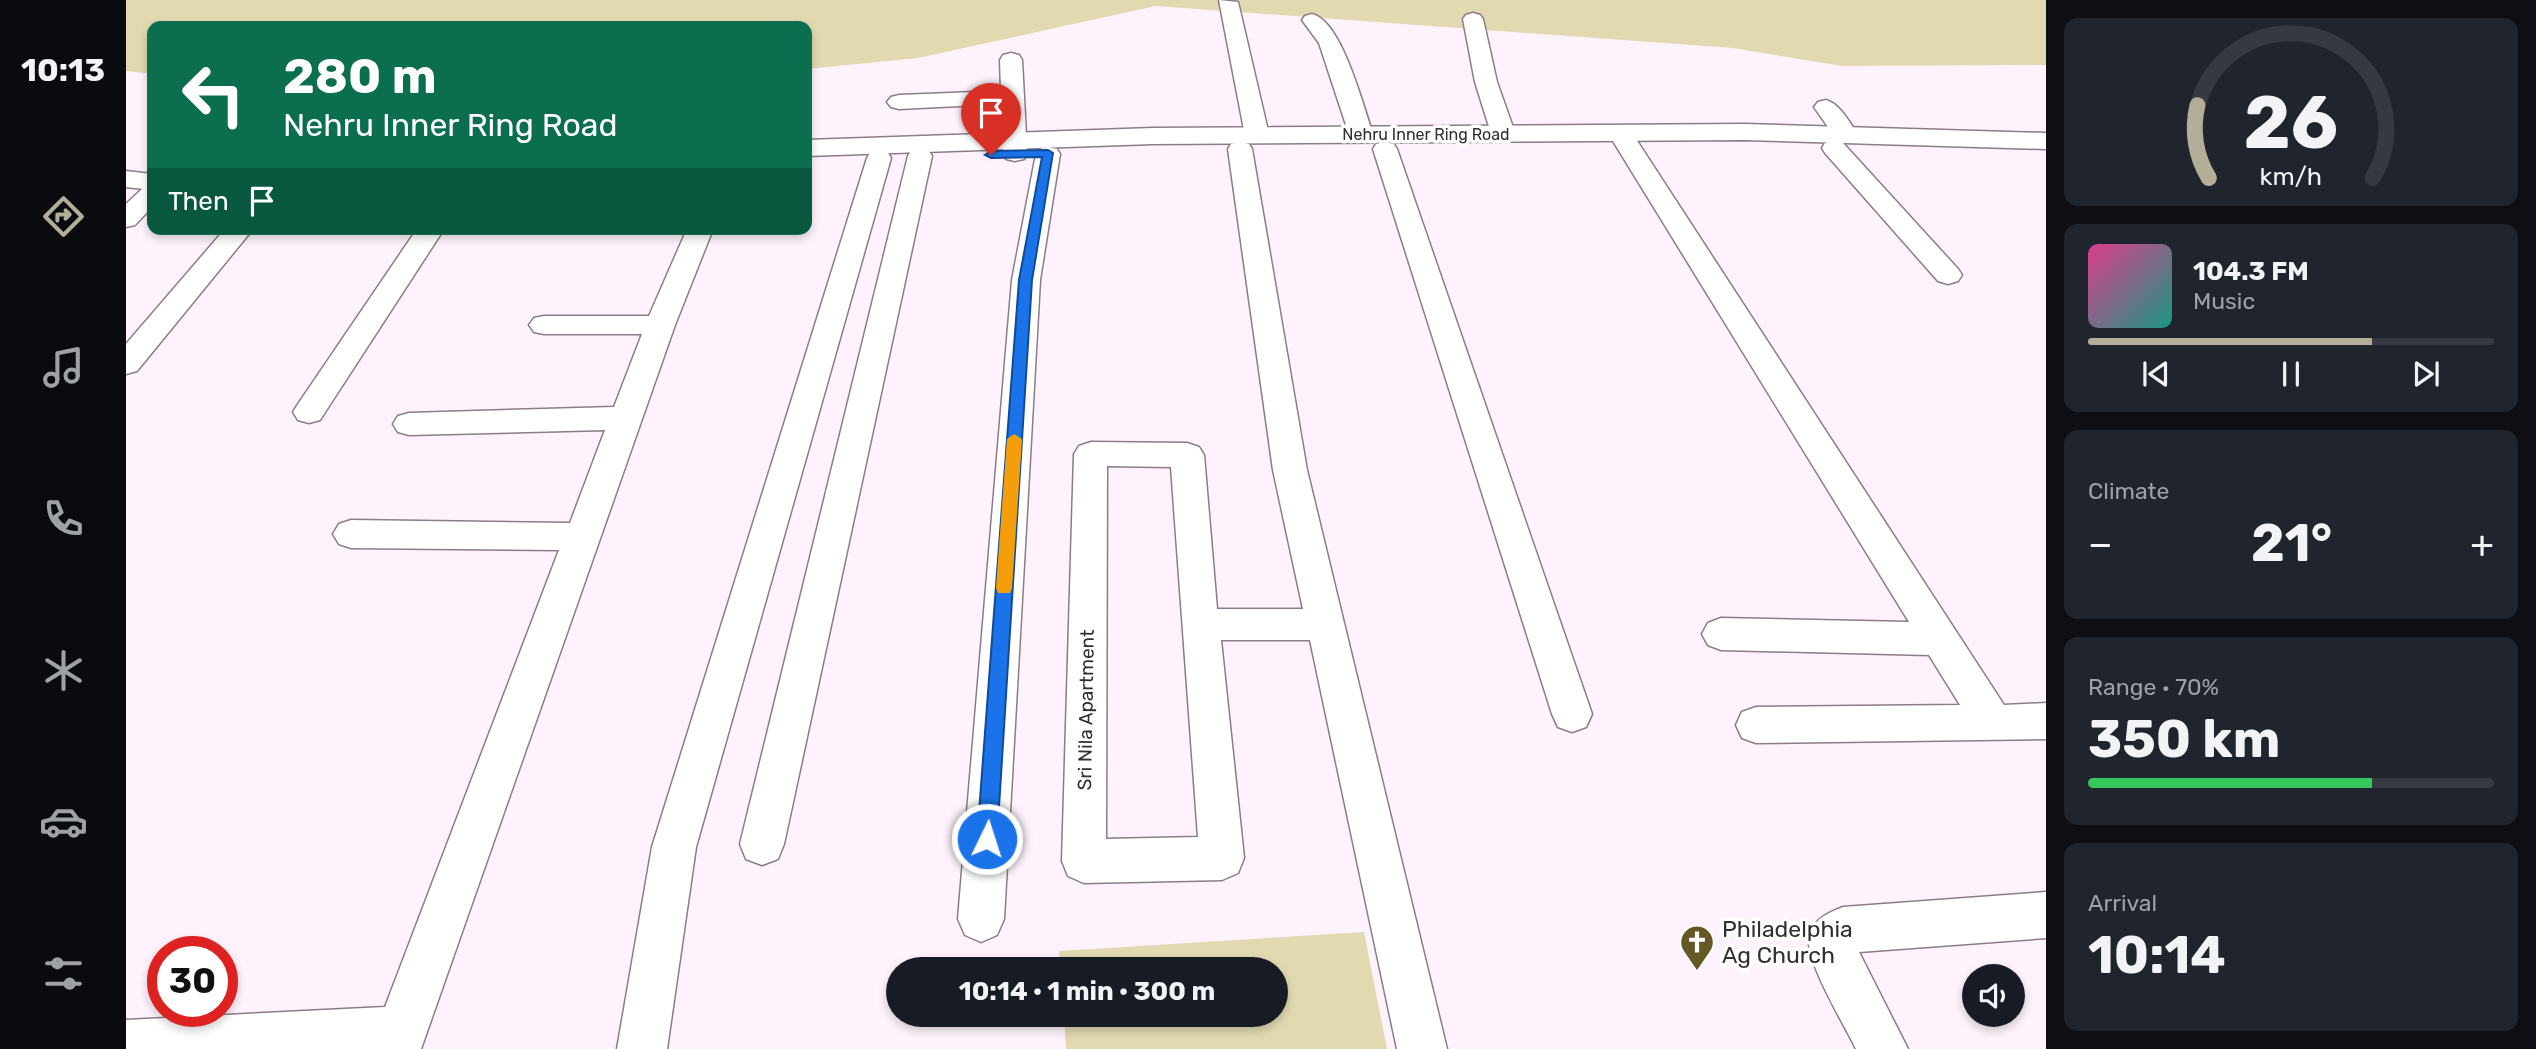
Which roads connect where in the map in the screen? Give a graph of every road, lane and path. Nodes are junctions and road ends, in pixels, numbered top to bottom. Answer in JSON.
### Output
{"nodes":[{"id":1,"x":1228,"y":2,"type":"dead end"},
{"id":2,"x":1473,"y":19,"type":"dead end"},
{"id":3,"x":1312,"y":20,"type":"dead end"},
{"id":4,"x":1011,"y":60,"type":"dead end"},
{"id":5,"x":1013,"y":97,"type":"junction"},
{"id":6,"x":899,"y":102,"type":"dead end"},
{"id":7,"x":1826,"y":107,"type":"dead end"},
{"id":8,"x":1503,"y":133,"type":"junction"},
{"id":9,"x":1624,"y":139,"type":"junction"},
{"id":10,"x":1373,"y":141,"type":"junction"},
{"id":11,"x":2046,"y":141,"type":"edge"},
{"id":12,"x":1248,"y":142,"type":"junction"},
{"id":13,"x":1840,"y":142,"type":"junction"},
{"id":14,"x":1015,"y":147,"type":"junction"},
{"id":15,"x":812,"y":148,"type":"edge"},
{"id":16,"x":1048,"y":153,"type":"junction"},
{"id":17,"x":2046,"y":154,"type":"edge"},
{"id":18,"x":920,"y":156,"type":"junction"},
{"id":19,"x":879,"y":158,"type":"junction"},
{"id":20,"x":812,"y":162,"type":"edge"},
{"id":21,"x":126,"y":164,"type":"edge"},
{"id":22,"x":147,"y":166,"type":"edge"},
{"id":23,"x":126,"y":179,"type":"edge"},
{"id":24,"x":147,"y":181,"type":"edge"},
{"id":25,"x":147,"y":198,"type":"edge"},
{"id":26,"x":126,"y":219,"type":"edge"},
{"id":27,"x":235,"y":235,"type":"edge"},
{"id":28,"x":427,"y":235,"type":"edge"},
{"id":29,"x":698,"y":235,"type":"edge"},
{"id":30,"x":1948,"y":275,"type":"dead end"},
{"id":31,"x":544,"y":325,"type":"dead end"},
{"id":32,"x":660,"y":325,"type":"junction"},
{"id":33,"x":126,"y":364,"type":"edge"},
{"id":34,"x":309,"y":412,"type":"dead end"},
{"id":35,"x":627,"y":418,"type":"junction"},
{"id":36,"x":409,"y":424,"type":"dead end"},
{"id":37,"x":351,"y":534,"type":"dead end"},
{"id":38,"x":584,"y":537,"type":"junction"},
{"id":39,"x":1325,"y":624,"type":"junction"},
{"id":40,"x":1200,"y":625,"type":"junction"},
{"id":41,"x":1721,"y":634,"type":"dead end"},
{"id":42,"x":1942,"y":639,"type":"junction"},
{"id":43,"x":1572,"y":713,"type":"dead end"},
{"id":44,"x":2046,"y":722,"type":"edge"},
{"id":45,"x":1993,"y":723,"type":"junction"},
{"id":46,"x":1756,"y":725,"type":"dead end"},
{"id":47,"x":762,"y":844,"type":"dead end"},
{"id":48,"x":2046,"y":915,"type":"edge"},
{"id":49,"x":981,"y":919,"type":"dead end"},
{"id":50,"x":398,"y":1040,"type":"edge"},
{"id":51,"x":126,"y":1045,"type":"edge"},
{"id":52,"x":642,"y":1049,"type":"edge"},
{"id":53,"x":1422,"y":1049,"type":"edge"},
{"id":54,"x":1883,"y":1049,"type":"edge"}],
"edges":[{"from":1,"to":12,"type":"street"},
{"from":2,"to":8,"type":"street"},
{"from":3,"to":10,"type":"street"},
{"from":4,"to":5,"type":"street"},
{"from":5,"to":6,"type":"street"},
{"from":5,"to":14,"type":"street"},
{"from":7,"to":13,"type":"street"},
{"from":8,"to":9,"type":"main road","name":"Nehru Inner Ring Road"},
{"from":8,"to":10,"type":"main road","name":"Nehru Inner Ring Road"},
{"from":9,"to":10,"type":"main road","name":"Nehru Inner Ring Road"},
{"from":9,"to":13,"type":"main road","name":"Nehru Inner Ring Road"},
{"from":9,"to":42,"type":"street"},
{"from":10,"to":12,"type":"main road","name":"Nehru Inner Ring Road"},
{"from":10,"to":43,"type":"street"},
{"from":11,"to":13,"type":"main road","name":"Nehru Inner Ring Road"},
{"from":12,"to":14,"type":"main road","name":"Nehru Inner Ring Road"},
{"from":12,"to":16,"type":"main road","name":"Nehru Inner Ring Road"},
{"from":12,"to":39,"type":"street"},
{"from":13,"to":17,"type":"main road","name":"Nehru Inner Ring Road"},
{"from":13,"to":30,"type":"street"},
{"from":14,"to":15,"type":"main road","name":"Nehru Inner Ring Road"},
{"from":14,"to":16,"type":"main road","name":"Nehru Inner Ring Road"},
{"from":14,"to":18,"type":"main road","name":"Nehru Inner Ring Road"},
{"from":16,"to":49,"type":"street"},
{"from":18,"to":19,"type":"main road","name":"Nehru Inner Ring Road"},
{"from":18,"to":47,"type":"street"},
{"from":19,"to":20,"type":"main road","name":"Nehru Inner Ring Road"},
{"from":19,"to":52,"type":"street"},
{"from":21,"to":22,"type":"main road"},
{"from":23,"to":24,"type":"main road"},
{"from":25,"to":26,"type":"street"},
{"from":27,"to":33,"type":"street"},
{"from":28,"to":34,"type":"street"},
{"from":29,"to":32,"type":"street"},
{"from":31,"to":32,"type":"street"},
{"from":32,"to":35,"type":"street"},
{"from":35,"to":36,"type":"street"},
{"from":35,"to":38,"type":"street"},
{"from":37,"to":38,"type":"street"},
{"from":38,"to":50,"type":"street"},
{"from":39,"to":40,"type":"street"},
{"from":39,"to":53,"type":"street"},
{"from":40,"to":40,"type":"street","name":"Sri Nila Apartment"},
{"from":41,"to":42,"type":"street"},
{"from":42,"to":45,"type":"street"},
{"from":44,"to":45,"type":"street"},
{"from":45,"to":46,"type":"street"},
{"from":48,"to":54,"type":"street"},
{"from":50,"to":51,"type":"street"}]}
